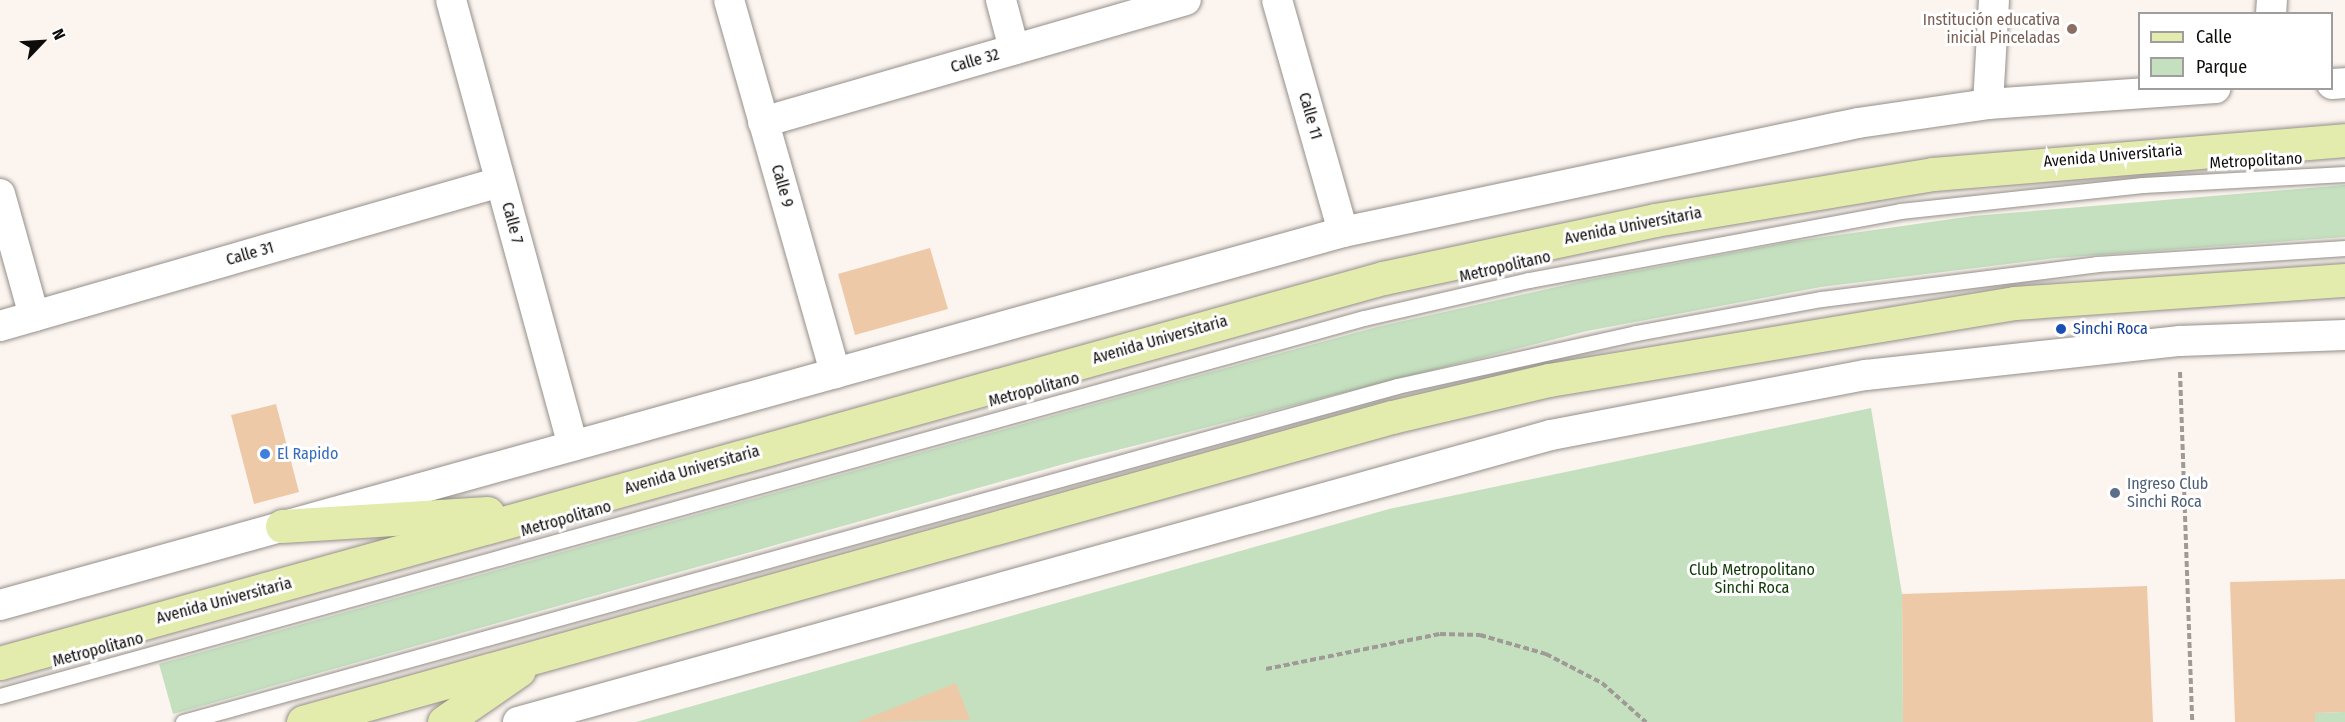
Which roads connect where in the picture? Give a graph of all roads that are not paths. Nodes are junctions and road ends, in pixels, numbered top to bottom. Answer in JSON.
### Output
{"nodes":[{"id":1,"x":450,"y":0,"type":"edge"},
{"id":2,"x":729,"y":0,"type":"edge"},
{"id":3,"x":1001,"y":0,"type":"edge"},
{"id":4,"x":1186,"y":0,"type":"edge"},
{"id":5,"x":1277,"y":0,"type":"edge"},
{"id":6,"x":1994,"y":0,"type":"edge"},
{"id":7,"x":1014,"y":49,"type":"junction"},
{"id":8,"x":2187,"y":90,"type":"edge"},
{"id":9,"x":1988,"y":104,"type":"junction"},
{"id":10,"x":763,"y":122,"type":"junction"},
{"id":11,"x":2345,"y":140,"type":"edge"},
{"id":12,"x":2345,"y":174,"type":"edge"},
{"id":13,"x":500,"y":182,"type":"junction"},
{"id":14,"x":0,"y":194,"type":"edge"},
{"id":15,"x":1343,"y":232,"type":"junction"},
{"id":16,"x":2345,"y":248,"type":"edge"},
{"id":17,"x":2345,"y":280,"type":"edge"},
{"id":18,"x":34,"y":316,"type":"junction"},
{"id":19,"x":0,"y":326,"type":"edge"},
{"id":20,"x":2345,"y":335,"type":"edge"},
{"id":21,"x":835,"y":373,"type":"junction"},
{"id":22,"x":573,"y":446,"type":"junction"},
{"id":23,"x":540,"y":513,"type":"junction"},
{"id":24,"x":282,"y":526,"type":"junction"},
{"id":25,"x":0,"y":605,"type":"edge"},
{"id":26,"x":540,"y":655,"type":"junction"},
{"id":27,"x":0,"y":663,"type":"edge"},
{"id":28,"x":0,"y":696,"type":"edge"},
{"id":29,"x":183,"y":722,"type":"edge"},
{"id":30,"x":303,"y":722,"type":"edge"},
{"id":31,"x":444,"y":722,"type":"edge"},
{"id":32,"x":518,"y":722,"type":"edge"}],
"edges":[{"from":1,"to":13,"type":"street","name":"Calle 7"},
{"from":2,"to":10,"type":"street","name":"Calle 9"},
{"from":3,"to":7,"type":"street"},
{"from":4,"to":7,"type":"street","name":"Calle 32"},
{"from":5,"to":15,"type":"street","name":"Calle 11"},
{"from":6,"to":9,"type":"street"},
{"from":7,"to":10,"type":"street","name":"Calle 32"},
{"from":8,"to":9,"type":"street"},
{"from":9,"to":15,"type":"street"},
{"from":10,"to":21,"type":"street","name":"Calle 9"},
{"from":11,"to":23,"type":"main road","name":"Avenida Universitaria"},
{"from":12,"to":28,"type":"lane","name":"Metropolitano"},
{"from":13,"to":18,"type":"street","name":"Calle 31"},
{"from":13,"to":22,"type":"street","name":"Calle 7"},
{"from":14,"to":18,"type":"street"},
{"from":15,"to":21,"type":"street"},
{"from":16,"to":29,"type":"lane"},
{"from":17,"to":26,"type":"main road"},
{"from":18,"to":19,"type":"street","name":"Calle 31"},
{"from":20,"to":32,"type":"street"},
{"from":21,"to":22,"type":"street"},
{"from":22,"to":24,"type":"street"},
{"from":23,"to":24,"type":"main road"},
{"from":23,"to":27,"type":"main road","name":"Avenida Universitaria"},
{"from":24,"to":25,"type":"street"},
{"from":26,"to":30,"type":"main road"},
{"from":26,"to":31,"type":"main road"}]}
